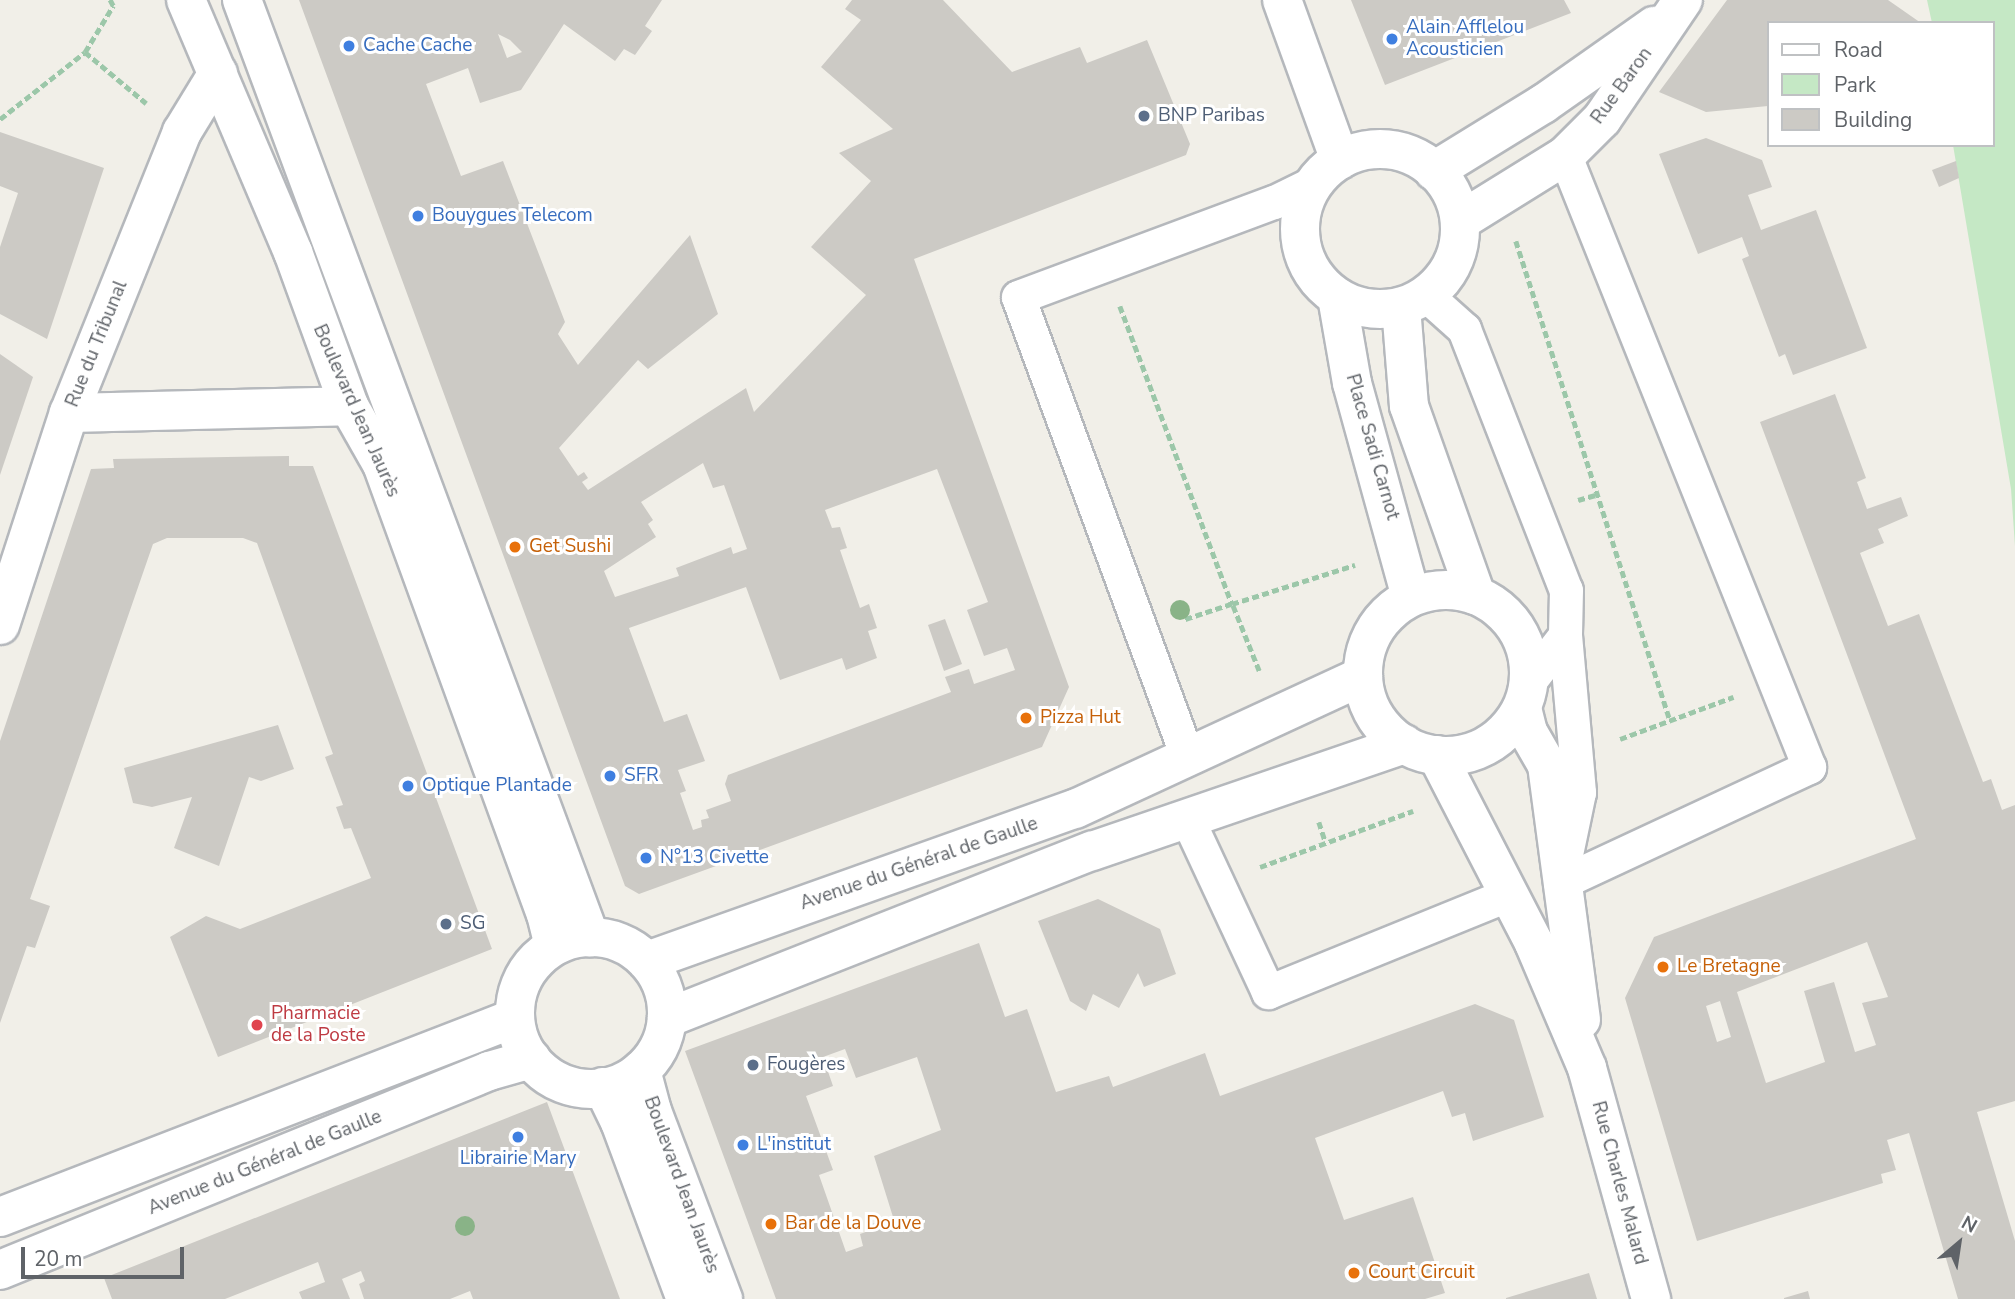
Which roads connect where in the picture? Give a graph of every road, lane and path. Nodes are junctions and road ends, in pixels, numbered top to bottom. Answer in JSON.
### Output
{"nodes":[{"id":1,"x":110,"y":0,"type":"edge"},
{"id":2,"x":186,"y":0,"type":"edge"},
{"id":3,"x":242,"y":0,"type":"edge"},
{"id":4,"x":1282,"y":0,"type":"edge"},
{"id":5,"x":1678,"y":7,"type":"edge"},
{"id":6,"x":85,"y":52,"type":"junction"},
{"id":7,"x":218,"y":74,"type":"junction"},
{"id":8,"x":0,"y":119,"type":"edge"},
{"id":9,"x":182,"y":132,"type":"junction"},
{"id":10,"x":1565,"y":156,"type":"junction"},
{"id":11,"x":1327,"y":171,"type":"junction"},
{"id":12,"x":1434,"y":171,"type":"junction"},
{"id":13,"x":1501,"y":193,"type":"junction"},
{"id":14,"x":1460,"y":221,"type":"junction"},
{"id":15,"x":1104,"y":262,"type":"junction"},
{"id":16,"x":1337,"y":297,"type":"junction"},
{"id":17,"x":1414,"y":301,"type":"junction"},
{"id":18,"x":349,"y":405,"type":"junction"},
{"id":19,"x":69,"y":413,"type":"junction"},
{"id":20,"x":1596,"y":495,"type":"junction"},
{"id":21,"x":1538,"y":510,"type":"junction"},
{"id":22,"x":1402,"y":551,"type":"junction"},
{"id":23,"x":1476,"y":595,"type":"junction"},
{"id":24,"x":1411,"y":597,"type":"junction"},
{"id":25,"x":1232,"y":604,"type":"junction"},
{"id":26,"x":0,"y":625,"type":"edge"},
{"id":27,"x":1140,"y":635,"type":"junction"},
{"id":28,"x":1565,"y":635,"type":"junction"},
{"id":29,"x":1363,"y":676,"type":"junction"},
{"id":30,"x":1525,"y":695,"type":"junction"},
{"id":31,"x":1277,"y":716,"type":"junction"},
{"id":32,"x":1670,"y":720,"type":"dead end"},
{"id":33,"x":1420,"y":750,"type":"junction"},
{"id":34,"x":1187,"y":756,"type":"junction"},
{"id":35,"x":1303,"y":779,"type":"junction"},
{"id":36,"x":1187,"y":818,"type":"junction"},
{"id":37,"x":1325,"y":841,"type":"dead end"},
{"id":38,"x":1560,"y":883,"type":"junction"},
{"id":39,"x":1507,"y":895,"type":"junction"},
{"id":40,"x":590,"y":937,"type":"junction"},
{"id":41,"x":554,"y":946,"type":"junction"},
{"id":42,"x":647,"y":961,"type":"junction"},
{"id":43,"x":515,"y":1018,"type":"junction"},
{"id":44,"x":667,"y":1018,"type":"junction"},
{"id":45,"x":531,"y":1059,"type":"junction"},
{"id":46,"x":1587,"y":1068,"type":"junction"},
{"id":47,"x":641,"y":1070,"type":"junction"},
{"id":48,"x":603,"y":1087,"type":"junction"},
{"id":49,"x":0,"y":1217,"type":"edge"},
{"id":50,"x":0,"y":1270,"type":"edge"},
{"id":51,"x":686,"y":1299,"type":"edge"},
{"id":52,"x":723,"y":1299,"type":"edge"},
{"id":53,"x":1651,"y":1299,"type":"edge"}],
"edges":[{"from":1,"to":6,"type":"path"},
{"from":2,"to":7,"type":"main road","name":"Boulevard Jean Jaurès"},
{"from":3,"to":40,"type":"main road","name":"Boulevard Jean Jaurès"},
{"from":4,"to":11,"type":"main road"},
{"from":5,"to":10,"type":"main road","name":"Rue Baron"},
{"from":5,"to":12,"type":"main road","name":"Rue Baron"},
{"from":6,"to":8,"type":"path"},
{"from":6,"to":9,"type":"path"},
{"from":7,"to":9,"type":"main road","name":"Rue du Tribunal"},
{"from":7,"to":18,"type":"main road","name":"Boulevard Jean Jaurès"},
{"from":9,"to":19,"type":"main road","name":"Rue du Tribunal"},
{"from":10,"to":13,"type":"main road","name":"Rue Baron"},
{"from":10,"to":38,"type":"lane"},
{"from":11,"to":12,"type":"main road"},
{"from":11,"to":15,"type":"lane"},
{"from":11,"to":16,"type":"main road"},
{"from":12,"to":14,"type":"main road"},
{"from":13,"to":14,"type":"main road","name":"Rue Baron"},
{"from":13,"to":20,"type":"path"},
{"from":14,"to":17,"type":"main road"},
{"from":15,"to":25,"type":"path"},
{"from":15,"to":27,"type":"lane"},
{"from":16,"to":17,"type":"main road"},
{"from":16,"to":22,"type":"main road","name":"Place Sadi Carnot"},
{"from":17,"to":21,"type":"lane"},
{"from":17,"to":23,"type":"main road"},
{"from":18,"to":19,"type":"main road"},
{"from":18,"to":41,"type":"main road","name":"Boulevard Jean Jaurès"},
{"from":19,"to":26,"type":"main road","name":"Rue du Tribunal"},
{"from":20,"to":21,"type":"path"},
{"from":20,"to":32,"type":"path"},
{"from":21,"to":28,"type":"lane"},
{"from":22,"to":24,"type":"main road","name":"Place Sadi Carnot"},
{"from":22,"to":25,"type":"path"},
{"from":23,"to":24,"type":"main road"},
{"from":23,"to":30,"type":"main road"},
{"from":24,"to":29,"type":"main road"},
{"from":25,"to":27,"type":"path"},
{"from":25,"to":31,"type":"path"},
{"from":27,"to":34,"type":"lane"},
{"from":28,"to":30,"type":"lane"},
{"from":28,"to":38,"type":"lane"},
{"from":29,"to":31,"type":"main road"},
{"from":29,"to":33,"type":"main road"},
{"from":30,"to":33,"type":"main road"},
{"from":30,"to":38,"type":"main road"},
{"from":31,"to":34,"type":"main road"},
{"from":33,"to":35,"type":"main road"},
{"from":33,"to":39,"type":"main road"},
{"from":34,"to":42,"type":"main road","name":"Avenue du Général de Gaulle"},
{"from":35,"to":36,"type":"main road"},
{"from":35,"to":37,"type":"path"},
{"from":36,"to":39,"type":"lane"},
{"from":36,"to":44,"type":"main road"},
{"from":38,"to":46,"type":"main road","name":"Rue Charles Malard"},
{"from":39,"to":46,"type":"main road","name":"Rue Charles Malard"},
{"from":40,"to":41,"type":"main road"},
{"from":40,"to":42,"type":"main road"},
{"from":41,"to":43,"type":"main road"},
{"from":42,"to":44,"type":"main road"},
{"from":43,"to":45,"type":"main road"},
{"from":43,"to":49,"type":"main road"},
{"from":44,"to":47,"type":"main road"},
{"from":45,"to":48,"type":"main road"},
{"from":45,"to":50,"type":"main road","name":"Avenue du Général de Gaulle"},
{"from":46,"to":53,"type":"main road","name":"Rue Charles Malard"},
{"from":47,"to":48,"type":"main road"},
{"from":47,"to":52,"type":"main road","name":"Boulevard Jean Jaurès"},
{"from":48,"to":51,"type":"main road","name":"Boulevard Jean Jaurès"}]}
